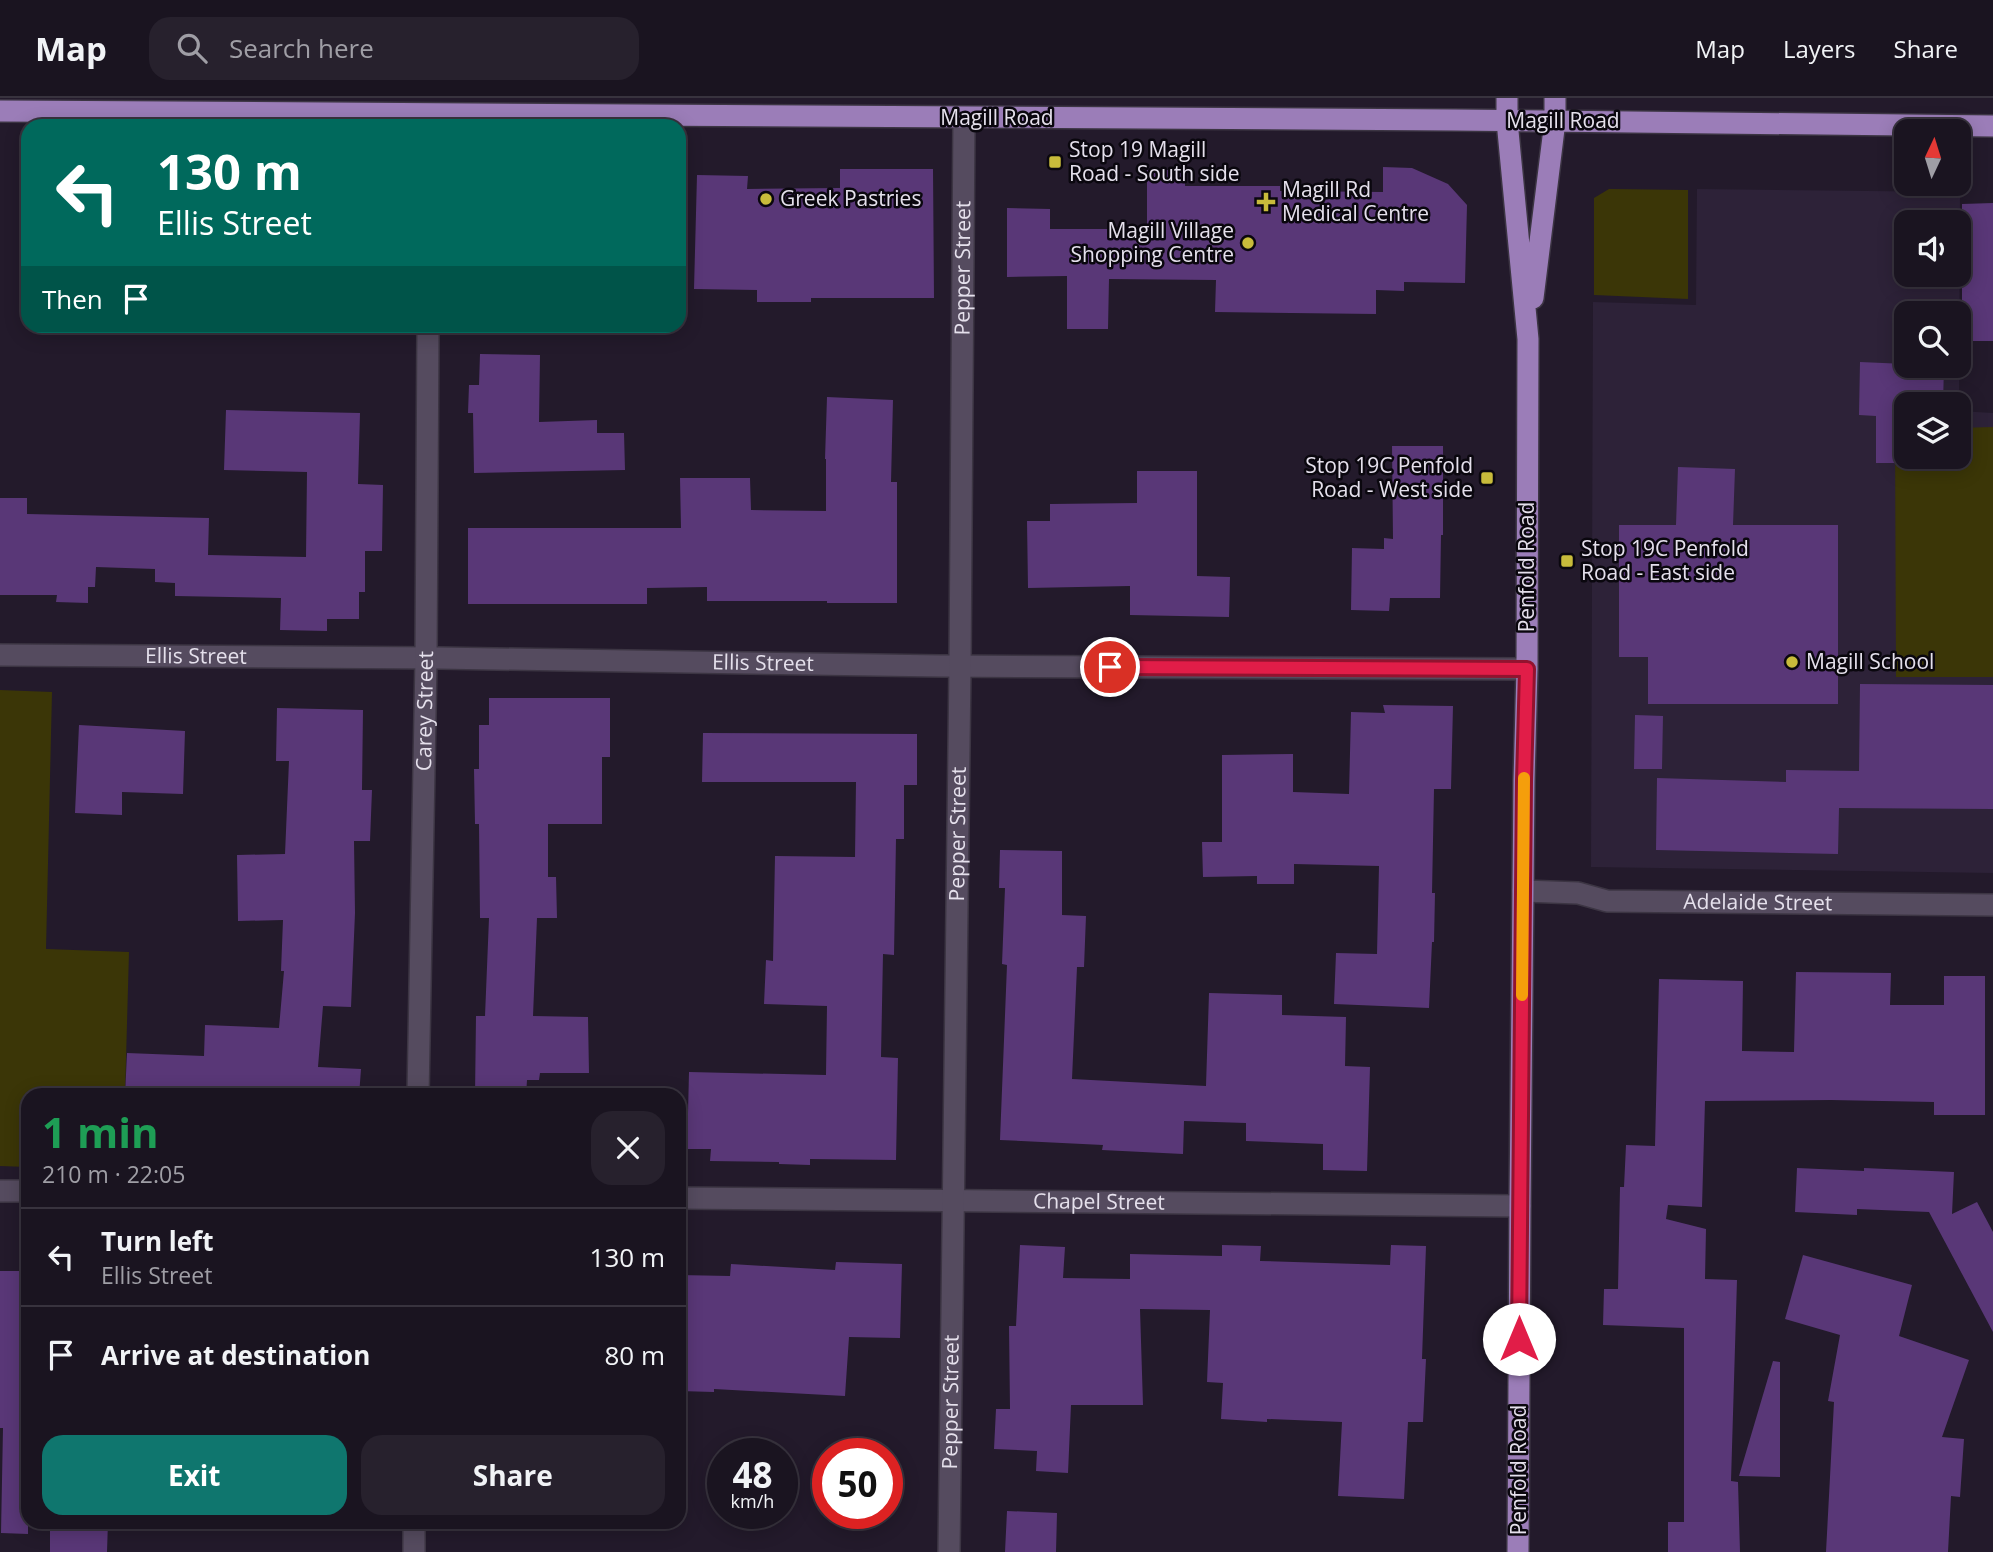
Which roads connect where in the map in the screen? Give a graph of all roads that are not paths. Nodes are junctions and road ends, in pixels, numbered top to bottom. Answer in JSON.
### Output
{"nodes":[{"id":1,"x":1507,"y":98,"type":"edge"},
{"id":2,"x":1555,"y":98,"type":"edge"},
{"id":3,"x":0,"y":111,"type":"edge"},
{"id":4,"x":964,"y":118,"type":"junction"},
{"id":5,"x":381,"y":119,"type":"edge"},
{"id":6,"x":686,"y":119,"type":"edge"},
{"id":7,"x":1507,"y":121,"type":"junction"},
{"id":8,"x":1555,"y":121,"type":"junction"},
{"id":9,"x":1993,"y":126,"type":"edge"},
{"id":10,"x":428,"y":333,"type":"edge"},
{"id":11,"x":1528,"y":338,"type":"junction"},
{"id":12,"x":0,"y":655,"type":"edge"},
{"id":13,"x":426,"y":659,"type":"junction"},
{"id":14,"x":960,"y":666,"type":"junction"},
{"id":15,"x":1527,"y":669,"type":"junction"},
{"id":16,"x":1523,"y":891,"type":"junction"},
{"id":17,"x":1993,"y":905,"type":"edge"},
{"id":18,"x":418,"y":1088,"type":"edge"},
{"id":19,"x":0,"y":1191,"type":"edge"},
{"id":20,"x":21,"y":1191,"type":"edge"},
{"id":21,"x":686,"y":1198,"type":"edge"},
{"id":22,"x":953,"y":1201,"type":"junction"},
{"id":23,"x":1520,"y":1206,"type":"junction"},
{"id":24,"x":414,"y":1529,"type":"edge"},
{"id":25,"x":414,"y":1552,"type":"edge"},
{"id":26,"x":950,"y":1552,"type":"edge"},
{"id":27,"x":1518,"y":1552,"type":"edge"}],
"edges":[{"from":1,"to":7,"type":"main road","name":"Penfold Road"},
{"from":2,"to":8,"type":"main road","name":"Penfold Road"},
{"from":3,"to":5,"type":"main road","name":"Magill Road"},
{"from":4,"to":6,"type":"main road","name":"Magill Road"},
{"from":4,"to":7,"type":"main road","name":"Magill Road"},
{"from":4,"to":14,"type":"street","name":"Pepper Street"},
{"from":7,"to":8,"type":"main road","name":"Magill Road"},
{"from":7,"to":11,"type":"main road","name":"Penfold Road"},
{"from":8,"to":9,"type":"main road","name":"Magill Road"},
{"from":8,"to":11,"type":"main road","name":"Penfold Road"},
{"from":10,"to":13,"type":"street","name":"Carey Street"},
{"from":11,"to":15,"type":"main road","name":"Penfold Road"},
{"from":12,"to":13,"type":"street","name":"Ellis Street"},
{"from":13,"to":14,"type":"street","name":"Ellis Street"},
{"from":13,"to":18,"type":"street","name":"Carey Street"},
{"from":14,"to":15,"type":"street","name":"Ellis Street"},
{"from":14,"to":22,"type":"street","name":"Pepper Street"},
{"from":15,"to":16,"type":"main road","name":"Penfold Road"},
{"from":16,"to":17,"type":"street","name":"Adelaide Street"},
{"from":16,"to":23,"type":"main road","name":"Penfold Road"},
{"from":19,"to":20,"type":"street"},
{"from":21,"to":22,"type":"street","name":"Chapel Street"},
{"from":22,"to":23,"type":"street","name":"Chapel Street"},
{"from":22,"to":26,"type":"street","name":"Pepper Street"},
{"from":23,"to":27,"type":"main road","name":"Penfold Road"},
{"from":24,"to":25,"type":"street"}]}
